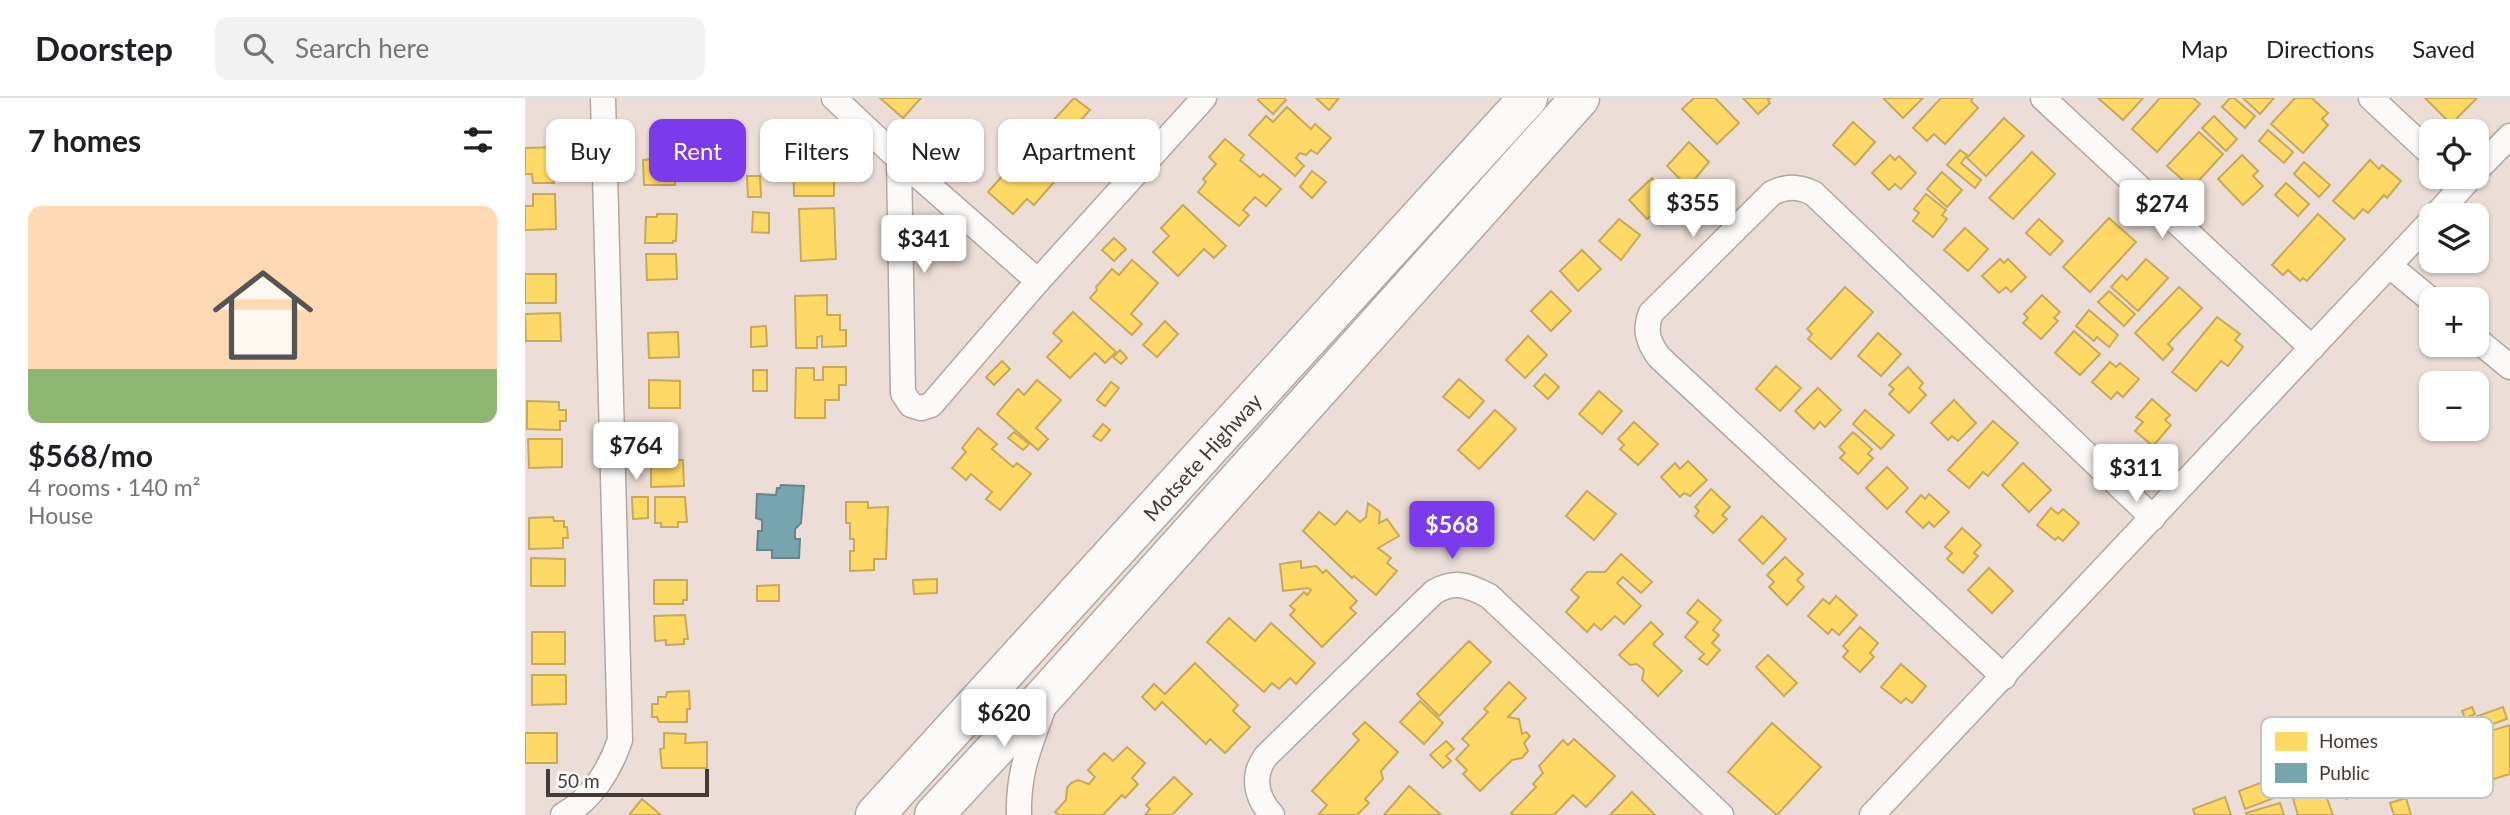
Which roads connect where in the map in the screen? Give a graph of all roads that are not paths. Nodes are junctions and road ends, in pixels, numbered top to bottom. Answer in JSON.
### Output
{"nodes":[{"id":1,"x":603,"y":98,"type":"edge"},
{"id":2,"x":834,"y":98,"type":"edge"},
{"id":3,"x":1204,"y":98,"type":"edge"},
{"id":4,"x":1528,"y":98,"type":"edge"},
{"id":5,"x":1580,"y":98,"type":"edge"},
{"id":6,"x":2043,"y":98,"type":"edge"},
{"id":7,"x":2371,"y":98,"type":"edge"},
{"id":8,"x":2510,"y":136,"type":"edge"},
{"id":9,"x":2419,"y":143,"type":"edge"},
{"id":10,"x":887,"y":148,"type":"edge"},
{"id":11,"x":2489,"y":156,"type":"edge"},
{"id":12,"x":899,"y":182,"type":"edge"},
{"id":13,"x":925,"y":182,"type":"edge"},
{"id":14,"x":2457,"y":189,"type":"edge"},
{"id":15,"x":2446,"y":203,"type":"edge"},
{"id":16,"x":2419,"y":234,"type":"edge"},
{"id":17,"x":2390,"y":266,"type":"junction"},
{"id":18,"x":1038,"y":281,"type":"junction"},
{"id":19,"x":2419,"y":290,"type":"edge"},
{"id":20,"x":2312,"y":348,"type":"junction"},
{"id":21,"x":2489,"y":350,"type":"edge"},
{"id":22,"x":2510,"y":367,"type":"edge"},
{"id":23,"x":2153,"y":518,"type":"junction"},
{"id":24,"x":2004,"y":677,"type":"junction"},
{"id":25,"x":1049,"y":691,"type":"junction"},
{"id":26,"x":562,"y":815,"type":"edge"},
{"id":27,"x":875,"y":815,"type":"edge"},
{"id":28,"x":934,"y":815,"type":"edge"},
{"id":29,"x":1019,"y":815,"type":"edge"},
{"id":30,"x":1272,"y":815,"type":"edge"},
{"id":31,"x":1721,"y":815,"type":"edge"},
{"id":32,"x":1872,"y":815,"type":"edge"}],
"edges":[{"from":1,"to":26,"type":"street"},
{"from":2,"to":10,"type":"street"},
{"from":3,"to":18,"type":"street"},
{"from":4,"to":27,"type":"highway","name":"Motsete Highway"},
{"from":5,"to":25,"type":"highway","name":"Motsete Highway"},
{"from":6,"to":20,"type":"street"},
{"from":7,"to":9,"type":"street"},
{"from":8,"to":11,"type":"street"},
{"from":12,"to":18,"type":"street"},
{"from":13,"to":18,"type":"street"},
{"from":14,"to":15,"type":"street"},
{"from":16,"to":17,"type":"street"},
{"from":17,"to":19,"type":"street"},
{"from":17,"to":20,"type":"street"},
{"from":20,"to":23,"type":"street"},
{"from":21,"to":22,"type":"street"},
{"from":23,"to":24,"type":"street"},
{"from":23,"to":24,"type":"street"},
{"from":24,"to":32,"type":"street"},
{"from":25,"to":28,"type":"highway","name":"Motsete Highway"},
{"from":25,"to":29,"type":"street"},
{"from":30,"to":31,"type":"street"}]}
